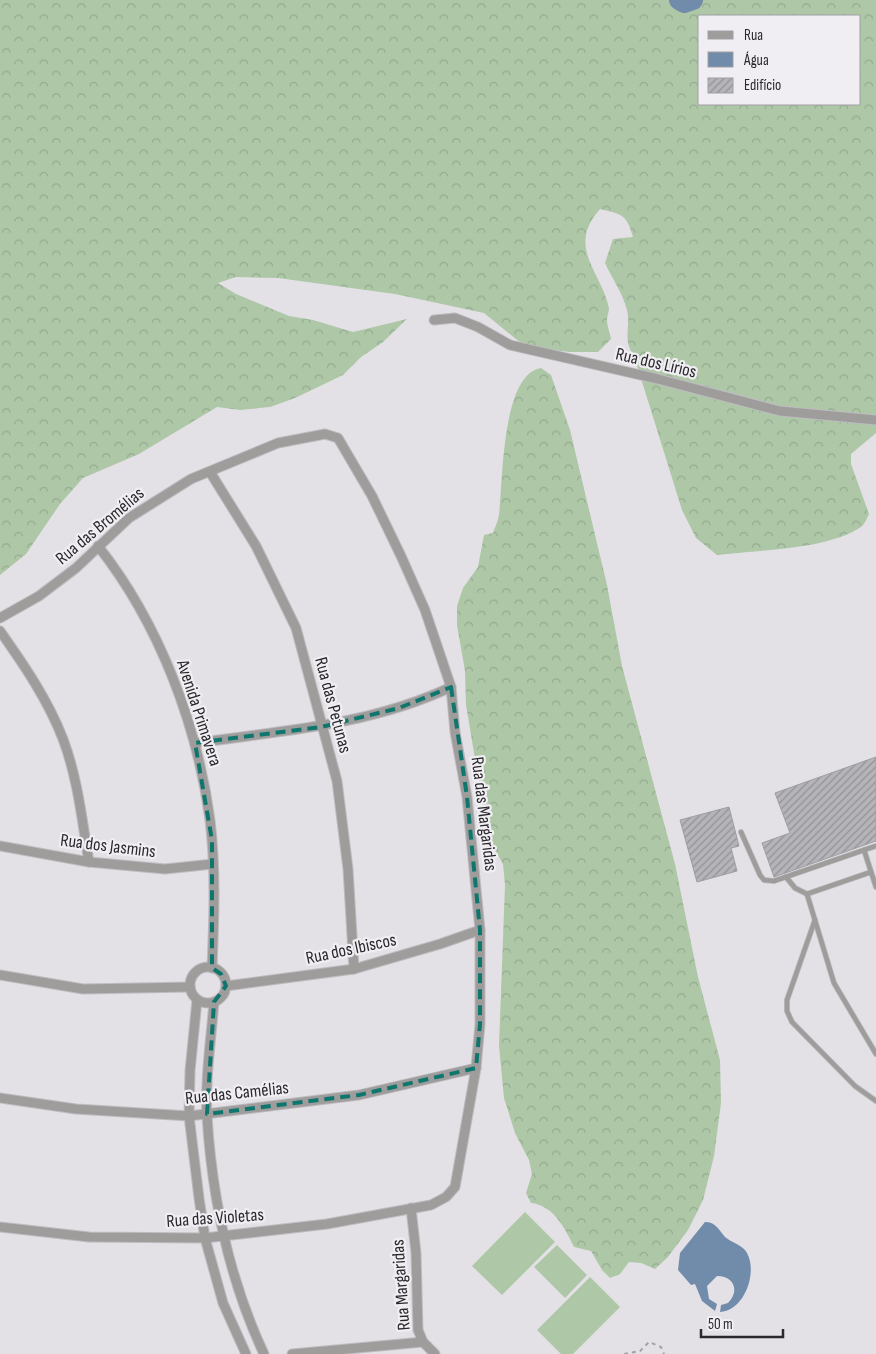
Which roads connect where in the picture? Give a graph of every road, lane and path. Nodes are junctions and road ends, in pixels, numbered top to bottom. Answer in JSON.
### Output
{"nodes":[{"id":1,"x":434,"y":320,"type":"dead end"},
{"id":2,"x":876,"y":420,"type":"edge"},
{"id":3,"x":338,"y":438,"type":"joint"},
{"id":4,"x":210,"y":472,"type":"junction"},
{"id":5,"x":98,"y":546,"type":"junction"},
{"id":6,"x":0,"y":618,"type":"edge"},
{"id":7,"x":0,"y":631,"type":"edge"},
{"id":8,"x":451,"y":687,"type":"junction"},
{"id":9,"x":321,"y":727,"type":"junction"},
{"id":10,"x":195,"y":743,"type":"junction"},
{"id":11,"x":741,"y":832,"type":"dead end"},
{"id":12,"x":0,"y":846,"type":"edge"},
{"id":13,"x":876,"y":846,"type":"edge"},
{"id":14,"x":864,"y":850,"type":"junction"},
{"id":15,"x":89,"y":862,"type":"junction"},
{"id":16,"x":213,"y":864,"type":"junction"},
{"id":17,"x":871,"y":872,"type":"junction"},
{"id":18,"x":786,"y":877,"type":"junction"},
{"id":19,"x":876,"y":886,"type":"edge"},
{"id":20,"x":807,"y":894,"type":"junction"},
{"id":21,"x":815,"y":920,"type":"junction"},
{"id":22,"x":480,"y":930,"type":"junction"},
{"id":23,"x":212,"y":968,"type":"junction"},
{"id":24,"x":354,"y":969,"type":"junction"},
{"id":25,"x":0,"y":975,"type":"edge"},
{"id":26,"x":226,"y":986,"type":"junction"},
{"id":27,"x":190,"y":987,"type":"junction"},
{"id":28,"x":197,"y":1000,"type":"junction"},
{"id":29,"x":214,"y":1002,"type":"junction"},
{"id":30,"x":876,"y":1054,"type":"edge"},
{"id":31,"x":476,"y":1068,"type":"junction"},
{"id":32,"x":0,"y":1098,"type":"edge"},
{"id":33,"x":876,"y":1101,"type":"edge"},
{"id":34,"x":207,"y":1114,"type":"junction"},
{"id":35,"x":189,"y":1116,"type":"junction"},
{"id":36,"x":431,"y":1205,"type":"joint"},
{"id":37,"x":411,"y":1208,"type":"junction"},
{"id":38,"x":0,"y":1227,"type":"edge"},
{"id":39,"x":224,"y":1234,"type":"junction"},
{"id":40,"x":205,"y":1238,"type":"junction"},
{"id":41,"x":423,"y":1342,"type":"junction"},
{"id":42,"x":246,"y":1354,"type":"edge"},
{"id":43,"x":264,"y":1354,"type":"edge"},
{"id":44,"x":292,"y":1354,"type":"edge"},
{"id":45,"x":435,"y":1354,"type":"edge"},
{"id":46,"x":624,"y":1354,"type":"edge"},
{"id":47,"x":664,"y":1354,"type":"edge"}],
"edges":[{"from":1,"to":2,"type":"street","name":"Rua dos Lírios"},
{"from":3,"to":4,"type":"street","name":"Rua das Bromélias"},
{"from":3,"to":8,"type":"street","name":"Rua das Margaridas"},
{"from":4,"to":5,"type":"street","name":"Rua das Bromélias"},
{"from":4,"to":9,"type":"street","name":"Rua das Petunas"},
{"from":5,"to":6,"type":"street","name":"Rua das Bromélias"},
{"from":5,"to":10,"type":"street","name":"Avenida Primavera"},
{"from":7,"to":15,"type":"street"},
{"from":8,"to":9,"type":"street"},
{"from":8,"to":22,"type":"street","name":"Rua das Margaridas"},
{"from":9,"to":10,"type":"street"},
{"from":9,"to":24,"type":"street","name":"Rua das Petunas"},
{"from":10,"to":16,"type":"street","name":"Avenida Primavera"},
{"from":11,"to":18,"type":"lane"},
{"from":12,"to":15,"type":"street","name":"Rua dos Jasmins"},
{"from":13,"to":14,"type":"lane"},
{"from":14,"to":17,"type":"lane"},
{"from":14,"to":18,"type":"lane"},
{"from":15,"to":16,"type":"street","name":"Rua dos Jasmins"},
{"from":16,"to":23,"type":"street","name":"Avenida Primavera"},
{"from":17,"to":19,"type":"lane"},
{"from":17,"to":20,"type":"lane"},
{"from":18,"to":20,"type":"lane"},
{"from":20,"to":21,"type":"lane"},
{"from":21,"to":30,"type":"lane"},
{"from":21,"to":33,"type":"lane"},
{"from":22,"to":24,"type":"street","name":"Rua dos Ibiscos"},
{"from":22,"to":31,"type":"street","name":"Rua das Margaridas"},
{"from":23,"to":26,"type":"street"},
{"from":23,"to":27,"type":"street"},
{"from":24,"to":26,"type":"street","name":"Rua dos Ibiscos"},
{"from":25,"to":27,"type":"street"},
{"from":26,"to":29,"type":"street"},
{"from":27,"to":28,"type":"street"},
{"from":28,"to":29,"type":"street"},
{"from":28,"to":35,"type":"street"},
{"from":29,"to":34,"type":"street"},
{"from":31,"to":34,"type":"street","name":"Rua das Camélias"},
{"from":31,"to":36,"type":"street","name":"Rua das Margaridas"},
{"from":32,"to":35,"type":"street","name":"Rua das Camélias"},
{"from":34,"to":35,"type":"street","name":"Rua das Camélias"},
{"from":34,"to":39,"type":"street"},
{"from":35,"to":40,"type":"street"},
{"from":36,"to":37,"type":"street","name":"Rua das Violetas"},
{"from":37,"to":39,"type":"street","name":"Rua das Violetas"},
{"from":37,"to":41,"type":"street","name":"Rua Margaridas"},
{"from":38,"to":40,"type":"street","name":"Rua das Violetas"},
{"from":39,"to":40,"type":"street","name":"Rua das Violetas"},
{"from":39,"to":43,"type":"street"},
{"from":40,"to":42,"type":"street"},
{"from":41,"to":44,"type":"street"},
{"from":41,"to":45,"type":"street","name":"Rua Margaridas"},
{"from":46,"to":47,"type":"path"}]}
